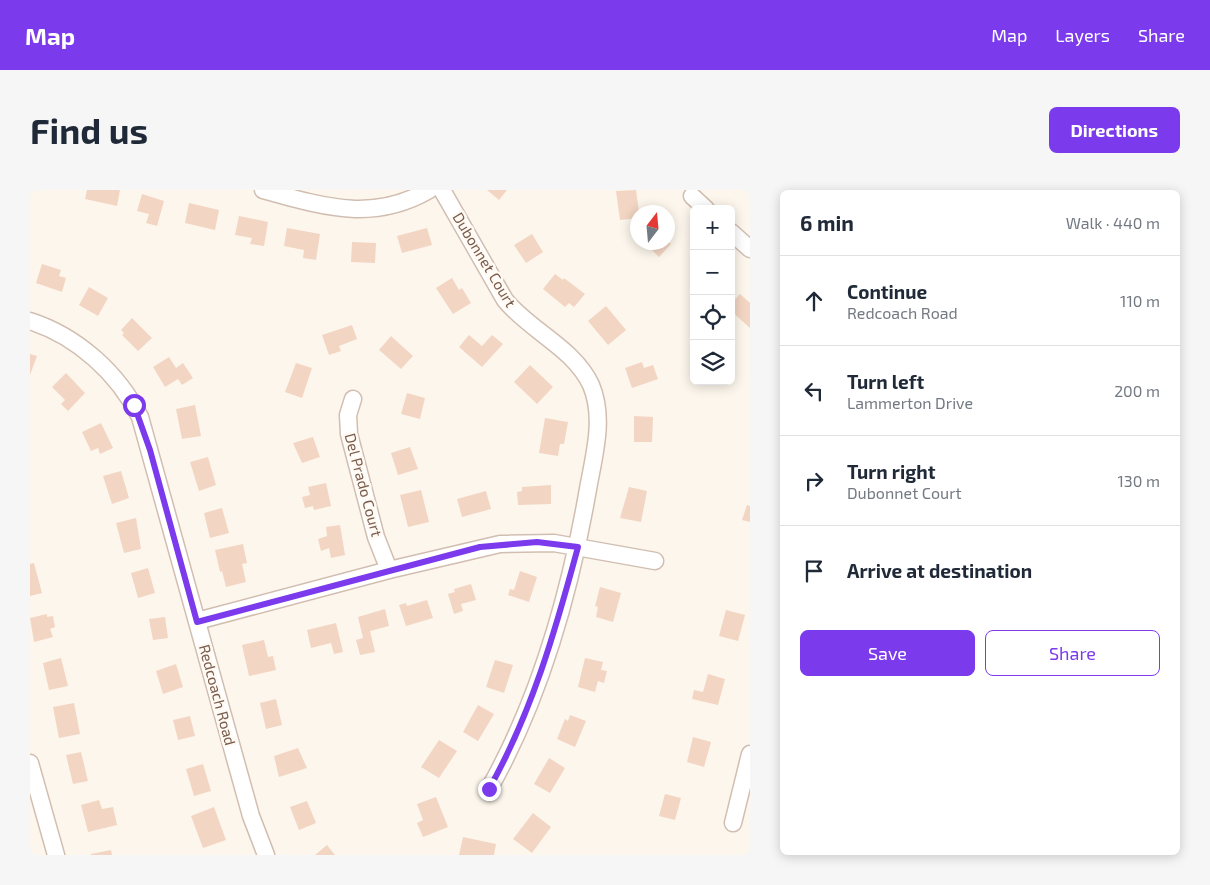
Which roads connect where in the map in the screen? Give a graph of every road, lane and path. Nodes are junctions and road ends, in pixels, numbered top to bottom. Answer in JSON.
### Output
{"nodes":[{"id":1,"x":263,"y":190,"type":"edge"},
{"id":2,"x":429,"y":190,"type":"edge"},
{"id":3,"x":442,"y":190,"type":"edge"},
{"id":4,"x":692,"y":196,"type":"dead end"},
{"id":5,"x":702,"y":205,"type":"edge"},
{"id":6,"x":735,"y":236,"type":"edge"},
{"id":7,"x":750,"y":249,"type":"edge"},
{"id":8,"x":30,"y":321,"type":"edge"},
{"id":9,"x":353,"y":399,"type":"dead end"},
{"id":10,"x":578,"y":547,"type":"junction"},
{"id":11,"x":654,"y":561,"type":"dead end"},
{"id":12,"x":388,"y":570,"type":"junction"},
{"id":13,"x":197,"y":622,"type":"junction"},
{"id":14,"x":750,"y":754,"type":"edge"},
{"id":15,"x":30,"y":763,"type":"edge"},
{"id":16,"x":489,"y":789,"type":"dead end"},
{"id":17,"x":733,"y":823,"type":"dead end"},
{"id":18,"x":56,"y":855,"type":"edge"},
{"id":19,"x":266,"y":855,"type":"edge"}],
"edges":[{"from":1,"to":2,"type":"street"},
{"from":3,"to":10,"type":"street","name":"Dubonnet Court"},
{"from":4,"to":5,"type":"street"},
{"from":6,"to":7,"type":"street"},
{"from":8,"to":13,"type":"street","name":"Redcoach Road"},
{"from":9,"to":12,"type":"street","name":"Del Prado Court"},
{"from":10,"to":11,"type":"street"},
{"from":10,"to":12,"type":"street"},
{"from":10,"to":16,"type":"street","name":"Dubonnet Court"},
{"from":12,"to":13,"type":"street"},
{"from":13,"to":19,"type":"street","name":"Redcoach Road"},
{"from":14,"to":17,"type":"street"},
{"from":15,"to":18,"type":"street"}]}
